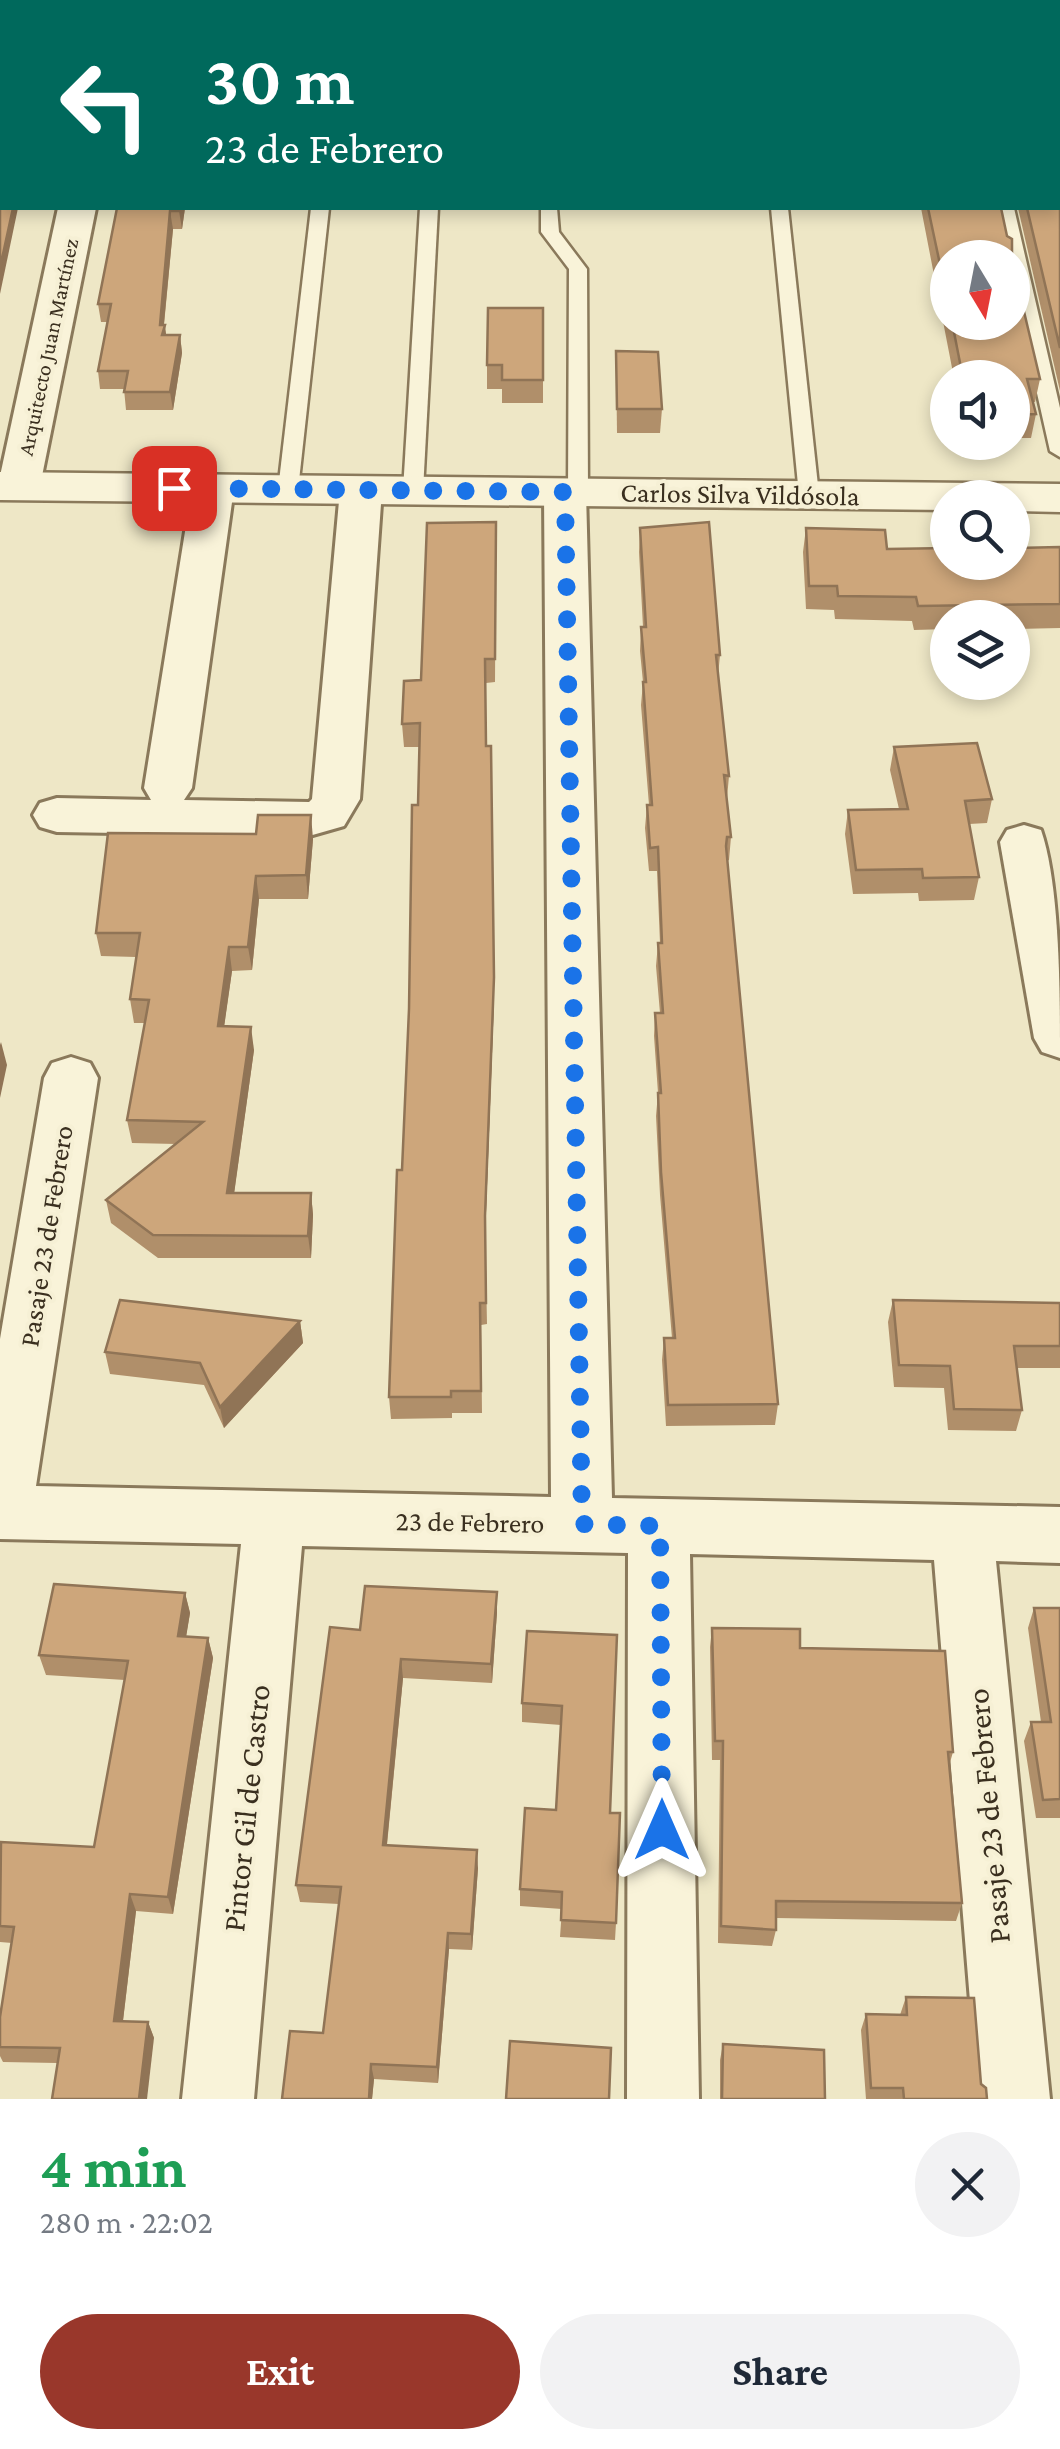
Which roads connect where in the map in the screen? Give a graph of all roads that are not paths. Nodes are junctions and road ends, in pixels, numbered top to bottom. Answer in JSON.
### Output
{"nodes":[{"id":1,"x":77,"y":210,"type":"edge"},
{"id":2,"x":320,"y":210,"type":"edge"},
{"id":3,"x":429,"y":210,"type":"edge"},
{"id":4,"x":549,"y":210,"type":"edge"},
{"id":5,"x":779,"y":210,"type":"edge"},
{"id":6,"x":1005,"y":210,"type":"edge"},
{"id":7,"x":1060,"y":451,"type":"edge"},
{"id":8,"x":10,"y":486,"type":"edge"},
{"id":9,"x":213,"y":488,"type":"junction"},
{"id":10,"x":288,"y":490,"type":"junction"},
{"id":11,"x":361,"y":490,"type":"junction"},
{"id":12,"x":413,"y":491,"type":"junction"},
{"id":13,"x":571,"y":493,"type":"junction"},
{"id":14,"x":809,"y":495,"type":"junction"},
{"id":15,"x":1060,"y":498,"type":"edge"},
{"id":16,"x":168,"y":788,"type":"dead end"},
{"id":17,"x":57,"y":815,"type":"dead end"},
{"id":18,"x":1024,"y":842,"type":"dead end"},
{"id":19,"x":1060,"y":1038,"type":"edge"},
{"id":20,"x":72,"y":1078,"type":"dead end"},
{"id":21,"x":0,"y":1512,"type":"edge"},
{"id":22,"x":274,"y":1518,"type":"junction"},
{"id":23,"x":582,"y":1524,"type":"junction"},
{"id":24,"x":660,"y":1526,"type":"junction"},
{"id":25,"x":962,"y":1533,"type":"junction"},
{"id":26,"x":1060,"y":1535,"type":"edge"},
{"id":27,"x":218,"y":2099,"type":"edge"},
{"id":28,"x":663,"y":2099,"type":"edge"},
{"id":29,"x":1014,"y":2099,"type":"edge"}],
"edges":[{"from":1,"to":8,"type":"street","name":"Arquitecto Juan Martínez"},
{"from":2,"to":10,"type":"lane"},
{"from":3,"to":12,"type":"lane"},
{"from":4,"to":13,"type":"lane"},
{"from":5,"to":14,"type":"lane"},
{"from":6,"to":7,"type":"lane"},
{"from":8,"to":9,"type":"street","name":"Carlos Silva Vildósola"},
{"from":9,"to":10,"type":"street","name":"Carlos Silva Vildósola"},
{"from":9,"to":16,"type":"street"},
{"from":10,"to":11,"type":"street","name":"Carlos Silva Vildósola"},
{"from":11,"to":12,"type":"street","name":"Carlos Silva Vildósola"},
{"from":11,"to":17,"type":"street"},
{"from":12,"to":13,"type":"street","name":"Carlos Silva Vildósola"},
{"from":13,"to":14,"type":"street","name":"Carlos Silva Vildósola"},
{"from":13,"to":23,"type":"street"},
{"from":14,"to":15,"type":"street","name":"Carlos Silva Vildósola"},
{"from":18,"to":19,"type":"street"},
{"from":20,"to":21,"type":"street","name":"Pasaje 23 de Febrero"},
{"from":21,"to":22,"type":"street","name":"23 de Febrero"},
{"from":22,"to":23,"type":"street","name":"23 de Febrero"},
{"from":22,"to":27,"type":"street","name":"Pintor Gil de Castro"},
{"from":23,"to":24,"type":"street","name":"23 de Febrero"},
{"from":24,"to":25,"type":"street","name":"23 de Febrero"},
{"from":24,"to":28,"type":"street"},
{"from":25,"to":26,"type":"street","name":"23 de Febrero"},
{"from":25,"to":29,"type":"street","name":"Pasaje 23 de Febrero"}]}
